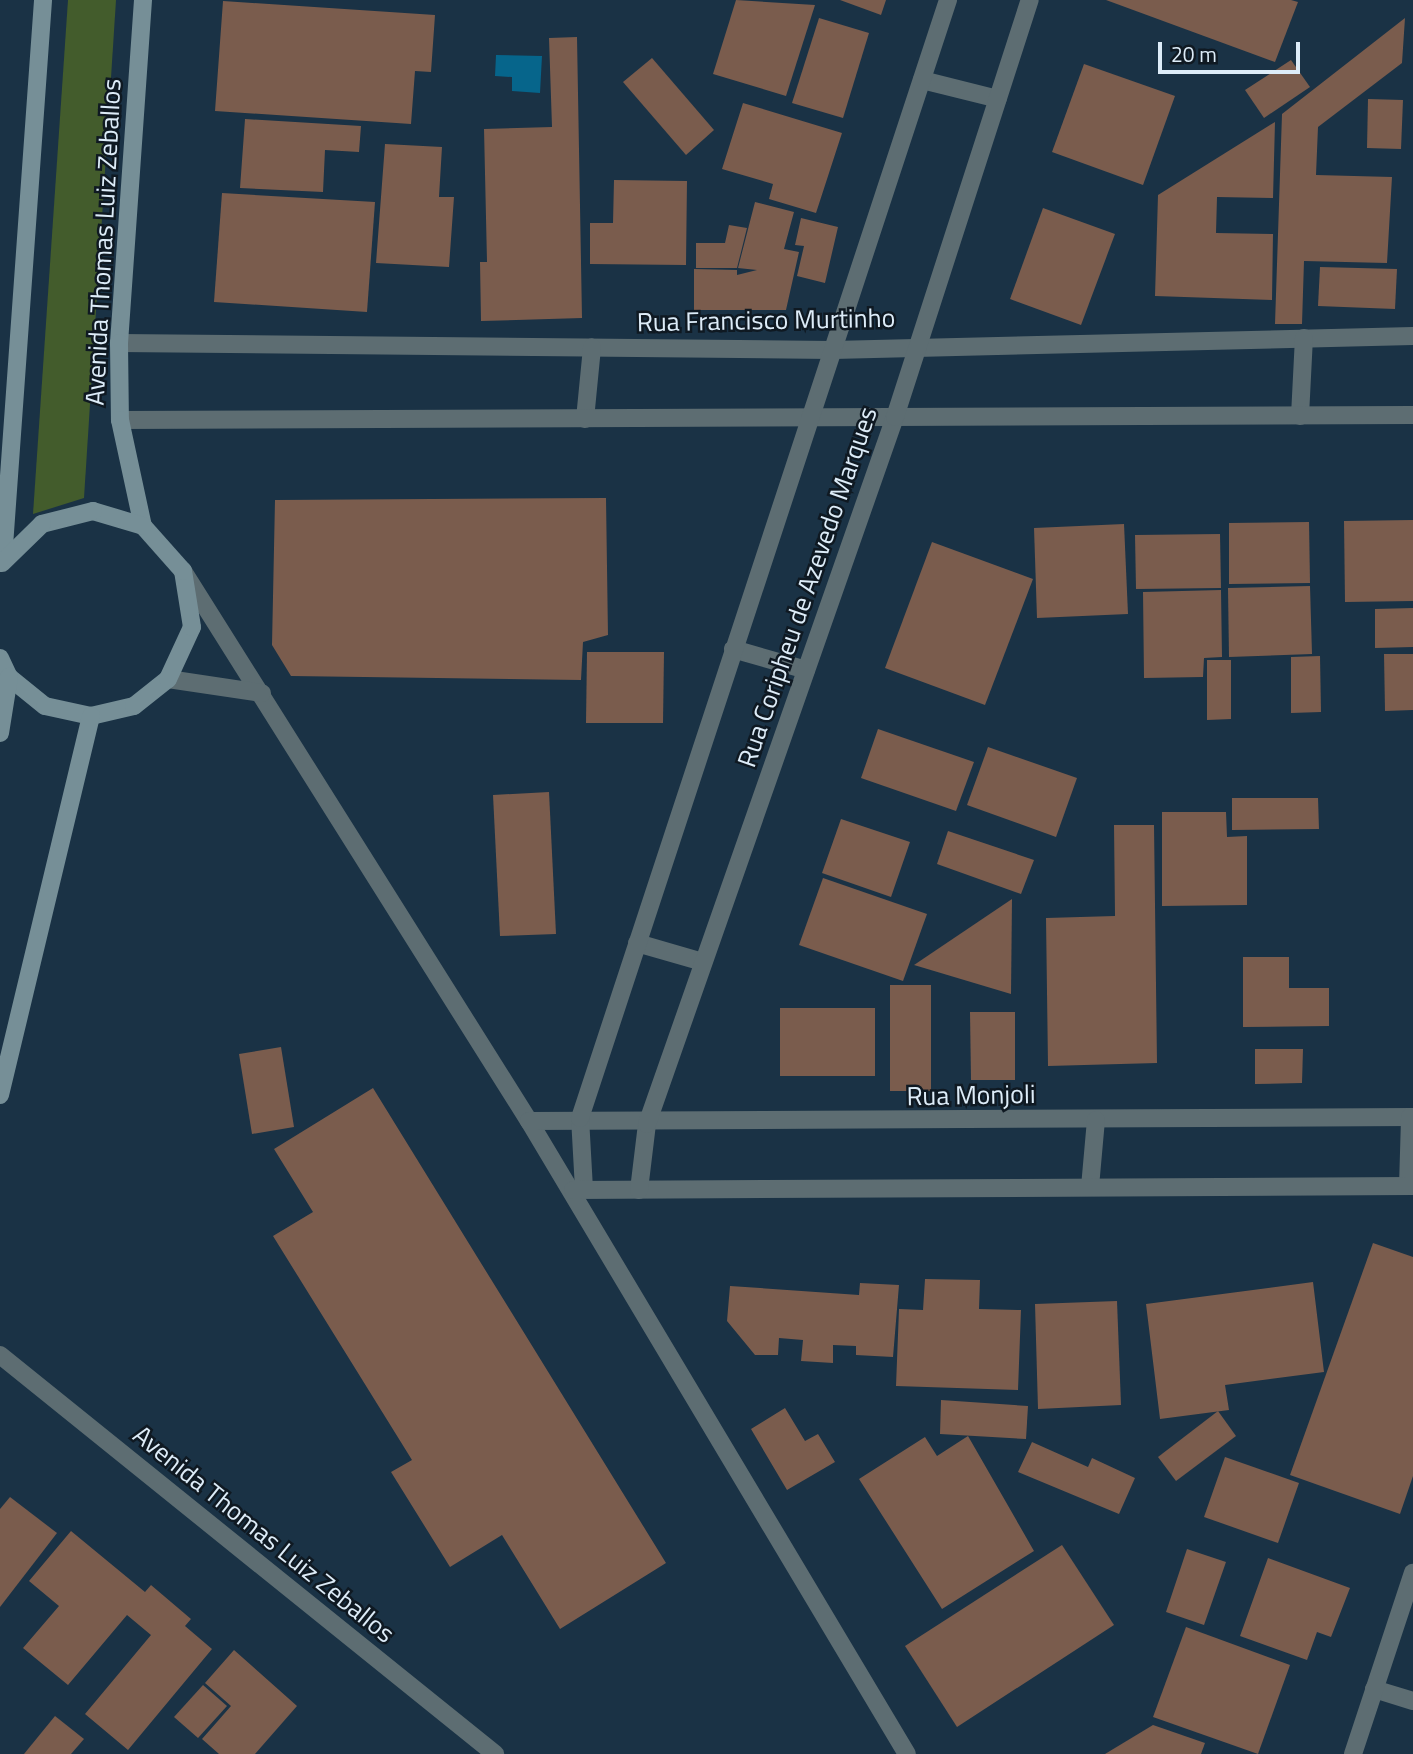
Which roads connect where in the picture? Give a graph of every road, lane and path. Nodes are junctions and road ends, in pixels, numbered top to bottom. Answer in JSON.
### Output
{"nodes":[{"id":1,"x":43,"y":0,"type":"edge"},
{"id":2,"x":143,"y":0,"type":"edge"},
{"id":3,"x":948,"y":0,"type":"edge"},
{"id":4,"x":1030,"y":0,"type":"edge"},
{"id":5,"x":922,"y":80,"type":"junction"},
{"id":6,"x":998,"y":99,"type":"junction"},
{"id":7,"x":1413,"y":337,"type":"edge"},
{"id":8,"x":1304,"y":338,"type":"junction"},
{"id":9,"x":119,"y":344,"type":"junction"},
{"id":10,"x":920,"y":344,"type":"junction"},
{"id":11,"x":592,"y":347,"type":"junction"},
{"id":12,"x":833,"y":350,"type":"junction"},
{"id":13,"x":1413,"y":415,"type":"edge"},
{"id":14,"x":1300,"y":416,"type":"junction"},
{"id":15,"x":895,"y":417,"type":"junction"},
{"id":16,"x":809,"y":418,"type":"junction"},
{"id":17,"x":585,"y":419,"type":"junction"},
{"id":18,"x":120,"y":420,"type":"junction"},
{"id":19,"x":144,"y":526,"type":"junction"},
{"id":20,"x":2,"y":565,"type":"edge"},
{"id":21,"x":183,"y":571,"type":"junction"},
{"id":22,"x":733,"y":649,"type":"junction"},
{"id":23,"x":0,"y":659,"type":"edge"},
{"id":24,"x":806,"y":670,"type":"junction"},
{"id":25,"x":9,"y":677,"type":"junction"},
{"id":26,"x":168,"y":679,"type":"junction"},
{"id":27,"x":261,"y":693,"type":"junction"},
{"id":28,"x":91,"y":716,"type":"junction"},
{"id":29,"x":0,"y":733,"type":"edge"},
{"id":30,"x":637,"y":943,"type":"junction"},
{"id":31,"x":703,"y":962,"type":"junction"},
{"id":32,"x":0,"y":1095,"type":"edge"},
{"id":33,"x":1412,"y":1117,"type":"edge"},
{"id":34,"x":580,"y":1118,"type":"junction"},
{"id":35,"x":1096,"y":1120,"type":"junction"},
{"id":36,"x":529,"y":1121,"type":"junction"},
{"id":37,"x":646,"y":1124,"type":"junction"},
{"id":38,"x":1411,"y":1186,"type":"edge"},
{"id":39,"x":1090,"y":1187,"type":"junction"},
{"id":40,"x":577,"y":1189,"type":"junction"},
{"id":41,"x":639,"y":1190,"type":"junction"},
{"id":42,"x":0,"y":1354,"type":"edge"},
{"id":43,"x":1413,"y":1573,"type":"edge"},
{"id":44,"x":1374,"y":1689,"type":"junction"},
{"id":45,"x":1413,"y":1701,"type":"edge"},
{"id":46,"x":495,"y":1754,"type":"edge"},
{"id":47,"x":907,"y":1754,"type":"edge"},
{"id":48,"x":1353,"y":1754,"type":"edge"}],
"edges":[{"from":1,"to":20,"type":"main road"},
{"from":2,"to":9,"type":"main road","name":"Avenida Thomas Luiz Zeballos"},
{"from":3,"to":5,"type":"street","name":"Rua Coripheu de Azevedo Marques"},
{"from":4,"to":6,"type":"street","name":"Rua Coripheu de Azevedo Marques"},
{"from":5,"to":6,"type":"street"},
{"from":5,"to":12,"type":"street","name":"Rua Coripheu de Azevedo Marques"},
{"from":6,"to":10,"type":"street","name":"Rua Coripheu de Azevedo Marques"},
{"from":7,"to":8,"type":"street","name":"Rua Francisco Murtinho"},
{"from":8,"to":10,"type":"street","name":"Rua Francisco Murtinho"},
{"from":8,"to":14,"type":"street"},
{"from":9,"to":11,"type":"street","name":"Rua Francisco Murtinho"},
{"from":9,"to":18,"type":"main road","name":"Avenida Thomas Luiz Zeballos"},
{"from":10,"to":12,"type":"street","name":"Rua Francisco Murtinho"},
{"from":10,"to":15,"type":"street","name":"Rua Coripheu de Azevedo Marques"},
{"from":11,"to":12,"type":"street","name":"Rua Francisco Murtinho"},
{"from":11,"to":17,"type":"street"},
{"from":12,"to":16,"type":"street","name":"Rua Coripheu de Azevedo Marques"},
{"from":13,"to":14,"type":"street"},
{"from":14,"to":15,"type":"street"},
{"from":15,"to":16,"type":"street"},
{"from":15,"to":24,"type":"street","name":"Rua Coripheu de Azevedo Marques"},
{"from":16,"to":17,"type":"street"},
{"from":16,"to":22,"type":"street","name":"Rua Coripheu de Azevedo Marques"},
{"from":17,"to":18,"type":"street"},
{"from":18,"to":19,"type":"main road","name":"Avenida Thomas Luiz Zeballos"},
{"from":19,"to":20,"type":"main road"},
{"from":19,"to":21,"type":"main road"},
{"from":21,"to":26,"type":"main road"},
{"from":21,"to":27,"type":"street"},
{"from":22,"to":24,"type":"street"},
{"from":22,"to":30,"type":"street","name":"Rua Coripheu de Azevedo Marques"},
{"from":23,"to":25,"type":"main road"},
{"from":24,"to":31,"type":"street","name":"Rua Coripheu de Azevedo Marques"},
{"from":25,"to":28,"type":"main road"},
{"from":25,"to":29,"type":"main road"},
{"from":26,"to":27,"type":"street"},
{"from":26,"to":28,"type":"main road"},
{"from":27,"to":36,"type":"street"},
{"from":28,"to":32,"type":"main road"},
{"from":30,"to":31,"type":"street"},
{"from":30,"to":34,"type":"street","name":"Rua Coripheu de Azevedo Marques"},
{"from":31,"to":37,"type":"street","name":"Rua Coripheu de Azevedo Marques"},
{"from":33,"to":35,"type":"street","name":"Rua Monjoli"},
{"from":33,"to":38,"type":"street"},
{"from":34,"to":36,"type":"street","name":"Rua Monjoli"},
{"from":34,"to":37,"type":"street","name":"Rua Monjoli"},
{"from":34,"to":40,"type":"street","name":"Rua Coripheu de Azevedo Marques"},
{"from":35,"to":37,"type":"street","name":"Rua Monjoli"},
{"from":35,"to":39,"type":"street"},
{"from":36,"to":40,"type":"street"},
{"from":37,"to":41,"type":"street","name":"Rua Coripheu de Azevedo Marques"},
{"from":38,"to":39,"type":"street"},
{"from":39,"to":41,"type":"street"},
{"from":40,"to":41,"type":"street"},
{"from":40,"to":47,"type":"street"},
{"from":42,"to":46,"type":"street","name":"Avenida Thomas Luiz Zeballos"},
{"from":43,"to":44,"type":"street"},
{"from":44,"to":45,"type":"street"},
{"from":44,"to":48,"type":"street"}]}
